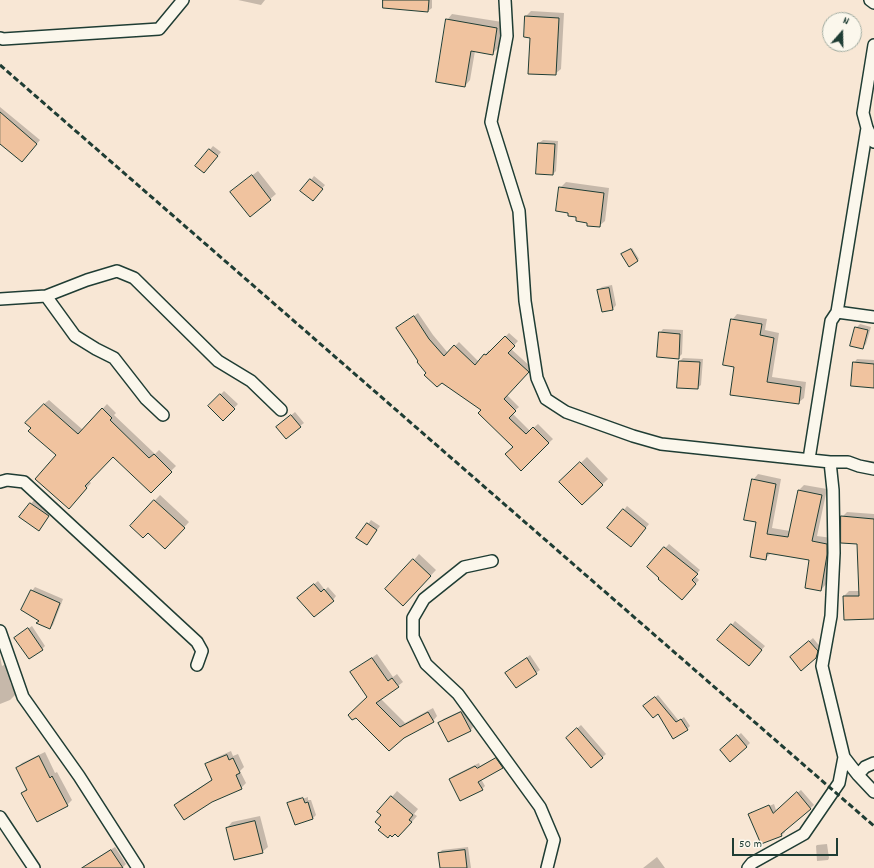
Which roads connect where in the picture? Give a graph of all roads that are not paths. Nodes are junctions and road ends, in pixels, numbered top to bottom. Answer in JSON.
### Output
{"nodes":[{"id":1,"x":184,"y":0,"type":"edge"},
{"id":2,"x":505,"y":0,"type":"edge"},
{"id":3,"x":870,"y":0,"type":"edge"},
{"id":4,"x":874,"y":3,"type":"edge"},
{"id":5,"x":0,"y":38,"type":"edge"},
{"id":6,"x":874,"y":45,"type":"edge"},
{"id":7,"x":867,"y":128,"type":"junction"},
{"id":8,"x":874,"y":142,"type":"edge"},
{"id":9,"x":46,"y":296,"type":"junction"},
{"id":10,"x":0,"y":299,"type":"edge"},
{"id":11,"x":837,"y":312,"type":"junction"},
{"id":12,"x":874,"y":317,"type":"edge"},
{"id":13,"x":281,"y":410,"type":"dead end"},
{"id":14,"x":163,"y":415,"type":"dead end"},
{"id":15,"x":809,"y":459,"type":"junction"},
{"id":16,"x":830,"y":462,"type":"junction"},
{"id":17,"x":874,"y":469,"type":"edge"},
{"id":18,"x":0,"y":482,"type":"edge"},
{"id":19,"x":492,"y":561,"type":"dead end"},
{"id":20,"x":0,"y":631,"type":"edge"},
{"id":21,"x":197,"y":665,"type":"dead end"},
{"id":22,"x":844,"y":757,"type":"junction"},
{"id":23,"x":874,"y":763,"type":"edge"},
{"id":24,"x":858,"y":776,"type":"junction"},
{"id":25,"x":874,"y":792,"type":"edge"},
{"id":26,"x":0,"y":817,"type":"edge"},
{"id":27,"x":34,"y":868,"type":"edge"},
{"id":28,"x":138,"y":868,"type":"edge"},
{"id":29,"x":548,"y":868,"type":"edge"},
{"id":30,"x":748,"y":868,"type":"edge"}],
"edges":[{"from":1,"to":5,"type":"street"},
{"from":2,"to":15,"type":"street"},
{"from":3,"to":4,"type":"street"},
{"from":6,"to":7,"type":"street"},
{"from":7,"to":8,"type":"street"},
{"from":7,"to":11,"type":"street"},
{"from":9,"to":10,"type":"street"},
{"from":9,"to":13,"type":"street"},
{"from":9,"to":14,"type":"street"},
{"from":11,"to":12,"type":"street"},
{"from":11,"to":15,"type":"street"},
{"from":15,"to":16,"type":"street"},
{"from":16,"to":17,"type":"street"},
{"from":16,"to":22,"type":"street"},
{"from":18,"to":21,"type":"street"},
{"from":19,"to":29,"type":"street"},
{"from":20,"to":28,"type":"street"},
{"from":22,"to":24,"type":"street"},
{"from":22,"to":30,"type":"street"},
{"from":23,"to":24,"type":"street"},
{"from":24,"to":25,"type":"street"},
{"from":26,"to":27,"type":"street"}]}
